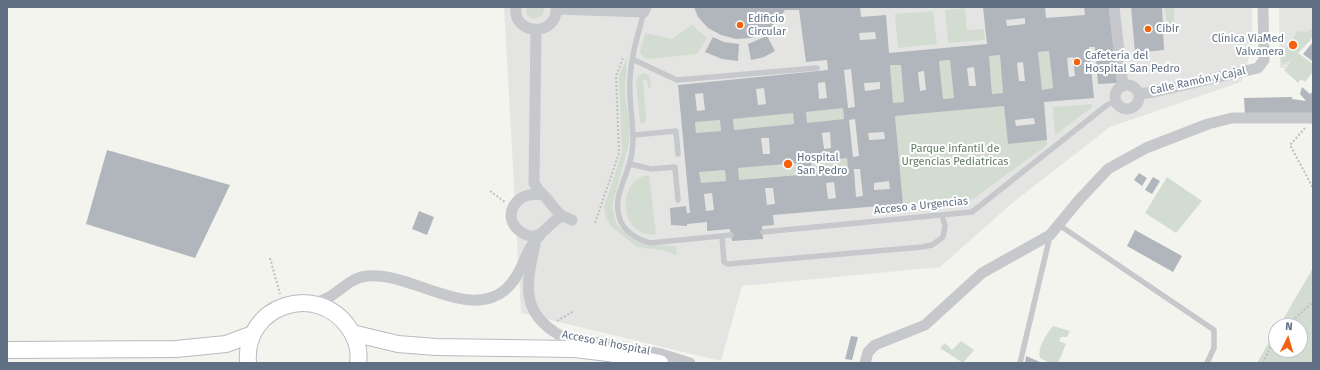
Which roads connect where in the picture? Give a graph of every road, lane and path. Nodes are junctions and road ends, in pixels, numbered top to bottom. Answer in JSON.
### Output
{"nodes":[{"id":1,"x":516,"y":7,"type":"edge"},
{"id":2,"x":1114,"y":7,"type":"edge"},
{"id":3,"x":1263,"y":7,"type":"edge"},
{"id":4,"x":556,"y":8,"type":"edge"},
{"id":5,"x":645,"y":9,"type":"edge"},
{"id":6,"x":536,"y":30,"type":"junction"},
{"id":7,"x":625,"y":53,"type":"dead end"},
{"id":8,"x":632,"y":60,"type":"junction"},
{"id":9,"x":817,"y":68,"type":"dead end"},
{"id":10,"x":1123,"y":86,"type":"junction"},
{"id":11,"x":1139,"y":94,"type":"junction"},
{"id":12,"x":1116,"y":101,"type":"junction"},
{"id":13,"x":1313,"y":119,"type":"edge"},
{"id":14,"x":634,"y":135,"type":"junction"},
{"id":15,"x":678,"y":154,"type":"dead end"},
{"id":16,"x":630,"y":164,"type":"junction"},
{"id":17,"x":533,"y":177,"type":"junction"},
{"id":18,"x":1313,"y":188,"type":"edge"},
{"id":19,"x":490,"y":192,"type":"dead end"},
{"id":20,"x":525,"y":195,"type":"junction"},
{"id":21,"x":542,"y":196,"type":"junction"},
{"id":22,"x":678,"y":200,"type":"dead end"},
{"id":23,"x":551,"y":205,"type":"junction"},
{"id":24,"x":513,"y":207,"type":"junction"},
{"id":25,"x":942,"y":215,"type":"junction"},
{"id":26,"x":596,"y":223,"type":"dead end"},
{"id":27,"x":551,"y":225,"type":"junction"},
{"id":28,"x":1059,"y":225,"type":"junction"},
{"id":29,"x":521,"y":232,"type":"junction"},
{"id":30,"x":763,"y":232,"type":"dead end"},
{"id":31,"x":540,"y":234,"type":"junction"},
{"id":32,"x":731,"y":235,"type":"dead end"},
{"id":33,"x":1050,"y":235,"type":"junction"},
{"id":34,"x":722,"y":236,"type":"junction"},
{"id":35,"x":528,"y":249,"type":"junction"},
{"id":36,"x":270,"y":258,"type":"dead end"},
{"id":37,"x":345,"y":286,"type":"junction"},
{"id":38,"x":1313,"y":302,"type":"edge"},
{"id":39,"x":311,"y":303,"type":"junction"},
{"id":40,"x":284,"y":306,"type":"junction"},
{"id":41,"x":574,"y":311,"type":"dead end"},
{"id":42,"x":342,"y":318,"type":"junction"},
{"id":43,"x":1295,"y":318,"type":"edge"},
{"id":44,"x":552,"y":331,"type":"junction"},
{"id":45,"x":352,"y":333,"type":"junction"},
{"id":46,"x":253,"y":334,"type":"junction"},
{"id":47,"x":7,"y":350,"type":"edge"},
{"id":48,"x":1268,"y":352,"type":"edge"},
{"id":49,"x":248,"y":363,"type":"edge"},
{"id":50,"x":358,"y":363,"type":"edge"},
{"id":51,"x":660,"y":363,"type":"edge"},
{"id":52,"x":690,"y":363,"type":"edge"},
{"id":53,"x":865,"y":363,"type":"edge"},
{"id":54,"x":1020,"y":363,"type":"edge"},
{"id":55,"x":1207,"y":363,"type":"edge"},
{"id":56,"x":1263,"y":363,"type":"edge"}],
"edges":[{"from":1,"to":6,"type":"street"},
{"from":2,"to":10,"type":"street"},
{"from":3,"to":11,"type":"street","name":"Calle Ramón y Cajal"},
{"from":4,"to":5,"type":"street"},
{"from":4,"to":6,"type":"street"},
{"from":5,"to":8,"type":"lane"},
{"from":6,"to":17,"type":"street"},
{"from":7,"to":26,"type":"path"},
{"from":8,"to":9,"type":"lane"},
{"from":8,"to":14,"type":"lane"},
{"from":10,"to":11,"type":"street"},
{"from":10,"to":12,"type":"street"},
{"from":11,"to":12,"type":"street"},
{"from":12,"to":25,"type":"lane","name":"Acceso a Urgencias"},
{"from":13,"to":18,"type":"path"},
{"from":13,"to":28,"type":"street"},
{"from":14,"to":15,"type":"lane"},
{"from":14,"to":16,"type":"lane"},
{"from":16,"to":22,"type":"lane"},
{"from":16,"to":34,"type":"lane"},
{"from":17,"to":20,"type":"street"},
{"from":17,"to":21,"type":"street"},
{"from":19,"to":24,"type":"path"},
{"from":20,"to":21,"type":"street"},
{"from":20,"to":24,"type":"street"},
{"from":21,"to":23,"type":"street"},
{"from":23,"to":27,"type":"street"},
{"from":23,"to":27,"type":"street"},
{"from":24,"to":29,"type":"street"},
{"from":25,"to":30,"type":"lane","name":"Acceso a Urgencias"},
{"from":25,"to":34,"type":"lane"},
{"from":27,"to":31,"type":"street"},
{"from":28,"to":33,"type":"street"},
{"from":28,"to":55,"type":"lane"},
{"from":29,"to":31,"type":"street"},
{"from":29,"to":35,"type":"street"},
{"from":31,"to":35,"type":"street"},
{"from":31,"to":44,"type":"street","name":"Acceso al hospital"},
{"from":32,"to":34,"type":"lane"},
{"from":33,"to":53,"type":"street"},
{"from":33,"to":54,"type":"lane"},
{"from":35,"to":37,"type":"street"},
{"from":36,"to":40,"type":"path"},
{"from":37,"to":39,"type":"street"},
{"from":37,"to":42,"type":"street"},
{"from":38,"to":43,"type":"path"},
{"from":39,"to":40,"type":"main road"},
{"from":39,"to":42,"type":"main road"},
{"from":40,"to":46,"type":"main road"},
{"from":41,"to":44,"type":"path"},
{"from":42,"to":45,"type":"main road"},
{"from":44,"to":52,"type":"street","name":"Acceso al hospital"},
{"from":45,"to":50,"type":"main road"},
{"from":45,"to":51,"type":"main road"},
{"from":46,"to":47,"type":"main road"},
{"from":46,"to":49,"type":"main road"},
{"from":48,"to":56,"type":"path"}]}
